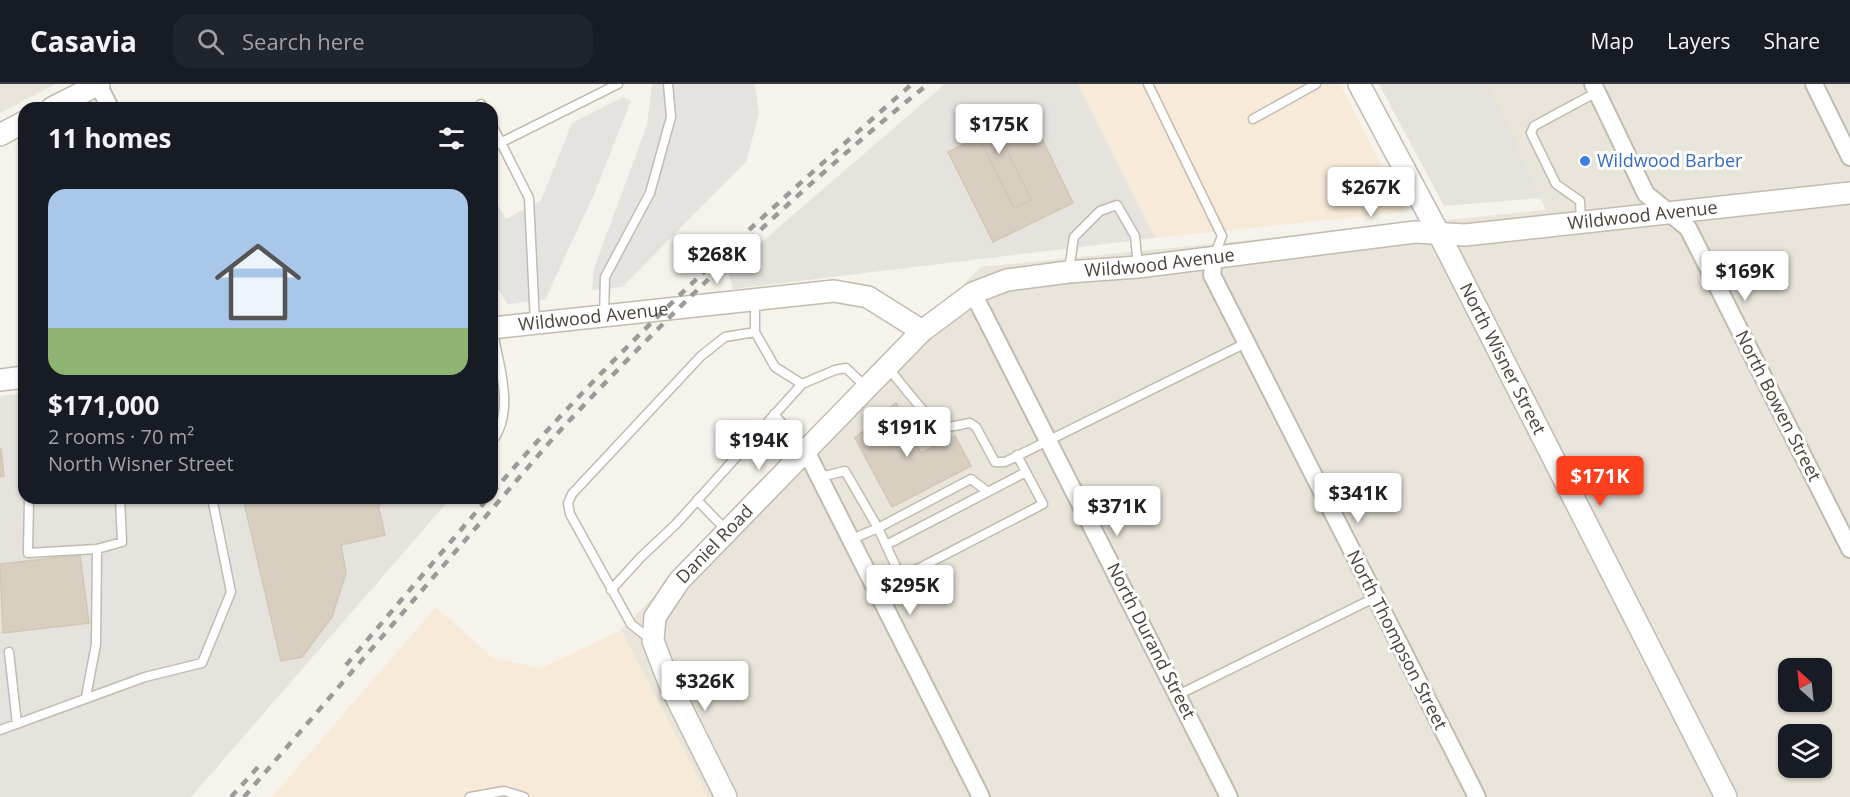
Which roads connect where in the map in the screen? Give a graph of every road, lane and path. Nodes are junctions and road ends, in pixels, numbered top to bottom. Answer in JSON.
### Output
{"nodes":[{"id":1,"x":98,"y":84,"type":"edge"},
{"id":2,"x":618,"y":84,"type":"edge"},
{"id":3,"x":668,"y":84,"type":"edge"},
{"id":4,"x":1148,"y":84,"type":"edge"},
{"id":5,"x":1316,"y":84,"type":"edge"},
{"id":6,"x":1359,"y":84,"type":"edge"},
{"id":7,"x":1814,"y":84,"type":"edge"},
{"id":8,"x":1595,"y":88,"type":"edge"},
{"id":9,"x":64,"y":102,"type":"edge"},
{"id":10,"x":107,"y":102,"type":"edge"},
{"id":11,"x":1253,"y":118,"type":"dead end"},
{"id":12,"x":18,"y":125,"type":"edge"},
{"id":13,"x":0,"y":135,"type":"edge"},
{"id":14,"x":498,"y":137,"type":"edge"},
{"id":15,"x":501,"y":143,"type":"junction"},
{"id":16,"x":498,"y":144,"type":"edge"},
{"id":17,"x":1850,"y":157,"type":"edge"},
{"id":18,"x":1850,"y":193,"type":"edge"},
{"id":19,"x":1668,"y":211,"type":"junction"},
{"id":20,"x":1581,"y":222,"type":"junction"},
{"id":21,"x":1439,"y":234,"type":"junction"},
{"id":22,"x":1214,"y":257,"type":"junction"},
{"id":23,"x":1138,"y":267,"type":"junction"},
{"id":24,"x":1068,"y":272,"type":"junction"},
{"id":25,"x":973,"y":293,"type":"junction"},
{"id":26,"x":755,"y":301,"type":"junction"},
{"id":27,"x":604,"y":316,"type":"junction"},
{"id":28,"x":535,"y":323,"type":"junction"},
{"id":29,"x":498,"y":327,"type":"edge"},
{"id":30,"x":922,"y":331,"type":"junction"},
{"id":31,"x":755,"y":332,"type":"junction"},
{"id":32,"x":1246,"y":344,"type":"junction"},
{"id":33,"x":498,"y":361,"type":"edge"},
{"id":34,"x":888,"y":368,"type":"junction"},
{"id":35,"x":18,"y":378,"type":"edge"},
{"id":36,"x":0,"y":380,"type":"edge"},
{"id":37,"x":802,"y":384,"type":"junction"},
{"id":38,"x":867,"y":388,"type":"junction"},
{"id":39,"x":774,"y":414,"type":"junction"},
{"id":40,"x":498,"y":428,"type":"edge"},
{"id":41,"x":1048,"y":439,"type":"junction"},
{"id":42,"x":806,"y":451,"type":"junction"},
{"id":43,"x":1017,"y":455,"type":"junction"},
{"id":44,"x":1026,"y":472,"type":"junction"},
{"id":45,"x":820,"y":477,"type":"junction"},
{"id":46,"x":988,"y":492,"type":"junction"},
{"id":47,"x":697,"y":500,"type":"junction"},
{"id":48,"x":30,"y":504,"type":"edge"},
{"id":49,"x":120,"y":504,"type":"edge"},
{"id":50,"x":213,"y":504,"type":"edge"},
{"id":51,"x":878,"y":528,"type":"junction"},
{"id":52,"x":727,"y":531,"type":"junction"},
{"id":53,"x":852,"y":539,"type":"junction"},
{"id":54,"x":886,"y":545,"type":"junction"},
{"id":55,"x":97,"y":549,"type":"junction"},
{"id":56,"x":1850,"y":549,"type":"edge"},
{"id":57,"x":898,"y":579,"type":"junction"},
{"id":58,"x":611,"y":590,"type":"junction"},
{"id":59,"x":878,"y":590,"type":"junction"},
{"id":60,"x":1376,"y":597,"type":"junction"},
{"id":61,"x":653,"y":641,"type":"junction"},
{"id":62,"x":9,"y":652,"type":"dead end"},
{"id":63,"x":1178,"y":695,"type":"junction"},
{"id":64,"x":86,"y":697,"type":"junction"},
{"id":65,"x":16,"y":724,"type":"junction"},
{"id":66,"x":0,"y":730,"type":"edge"},
{"id":67,"x":470,"y":797,"type":"edge"},
{"id":68,"x":524,"y":797,"type":"edge"},
{"id":69,"x":726,"y":797,"type":"edge"},
{"id":70,"x":981,"y":797,"type":"edge"},
{"id":71,"x":1229,"y":797,"type":"edge"},
{"id":72,"x":1477,"y":797,"type":"edge"},
{"id":73,"x":1726,"y":797,"type":"edge"}],
"edges":[{"from":1,"to":9,"type":"street"},
{"from":1,"to":10,"type":"street"},
{"from":2,"to":15,"type":"lane"},
{"from":3,"to":27,"type":"lane"},
{"from":4,"to":22,"type":"lane"},
{"from":5,"to":11,"type":"lane"},
{"from":6,"to":21,"type":"street","name":"North Wisner Street"},
{"from":7,"to":17,"type":"street"},
{"from":8,"to":19,"type":"street","name":"North Bowen Street"},
{"from":8,"to":20,"type":"lane"},
{"from":12,"to":13,"type":"street"},
{"from":14,"to":15,"type":"lane"},
{"from":15,"to":16,"type":"lane"},
{"from":15,"to":28,"type":"lane"},
{"from":18,"to":19,"type":"street","name":"Wildwood Avenue"},
{"from":19,"to":20,"type":"street","name":"Wildwood Avenue"},
{"from":19,"to":56,"type":"street","name":"North Bowen Street"},
{"from":20,"to":21,"type":"street","name":"Wildwood Avenue"},
{"from":21,"to":22,"type":"street","name":"Wildwood Avenue"},
{"from":21,"to":73,"type":"street","name":"North Wisner Street"},
{"from":22,"to":23,"type":"street","name":"Wildwood Avenue"},
{"from":22,"to":32,"type":"street","name":"North Thompson Street"},
{"from":23,"to":24,"type":"street","name":"Wildwood Avenue"},
{"from":23,"to":24,"type":"lane"},
{"from":24,"to":25,"type":"street","name":"Wildwood Avenue"},
{"from":25,"to":30,"type":"street","name":"Wildwood Avenue"},
{"from":25,"to":41,"type":"street","name":"North Durand Street"},
{"from":26,"to":27,"type":"street","name":"Wildwood Avenue"},
{"from":26,"to":30,"type":"street","name":"Wildwood Avenue"},
{"from":26,"to":31,"type":"lane"},
{"from":27,"to":28,"type":"street","name":"Wildwood Avenue"},
{"from":28,"to":29,"type":"street","name":"Wildwood Avenue"},
{"from":30,"to":34,"type":"street","name":"Daniel Road"},
{"from":31,"to":37,"type":"lane"},
{"from":31,"to":58,"type":"lane"},
{"from":32,"to":41,"type":"lane"},
{"from":32,"to":60,"type":"street","name":"North Thompson Street"},
{"from":33,"to":40,"type":"lane"},
{"from":34,"to":38,"type":"street","name":"Daniel Road"},
{"from":34,"to":43,"type":"lane"},
{"from":35,"to":36,"type":"street"},
{"from":37,"to":38,"type":"lane"},
{"from":37,"to":39,"type":"lane"},
{"from":38,"to":42,"type":"street","name":"Daniel Road"},
{"from":39,"to":42,"type":"lane"},
{"from":39,"to":47,"type":"lane"},
{"from":41,"to":43,"type":"lane"},
{"from":41,"to":63,"type":"street","name":"North Durand Street"},
{"from":42,"to":45,"type":"street"},
{"from":42,"to":52,"type":"street","name":"Daniel Road"},
{"from":43,"to":44,"type":"lane"},
{"from":44,"to":46,"type":"lane"},
{"from":44,"to":57,"type":"lane"},
{"from":45,"to":51,"type":"lane"},
{"from":45,"to":53,"type":"street"},
{"from":46,"to":51,"type":"lane"},
{"from":46,"to":54,"type":"lane"},
{"from":47,"to":52,"type":"lane"},
{"from":47,"to":58,"type":"lane"},
{"from":48,"to":55,"type":"lane"},
{"from":49,"to":55,"type":"lane"},
{"from":50,"to":64,"type":"lane"},
{"from":51,"to":53,"type":"lane"},
{"from":51,"to":54,"type":"lane"},
{"from":52,"to":61,"type":"street","name":"Daniel Road"},
{"from":53,"to":59,"type":"street"},
{"from":54,"to":57,"type":"lane"},
{"from":55,"to":64,"type":"lane"},
{"from":57,"to":59,"type":"lane"},
{"from":58,"to":61,"type":"lane"},
{"from":59,"to":70,"type":"street"},
{"from":60,"to":63,"type":"lane"},
{"from":60,"to":72,"type":"street","name":"North Thompson Street"},
{"from":61,"to":69,"type":"street"},
{"from":62,"to":65,"type":"lane"},
{"from":63,"to":71,"type":"street","name":"North Durand Street"},
{"from":64,"to":65,"type":"lane"},
{"from":65,"to":66,"type":"lane"},
{"from":67,"to":68,"type":"lane"}]}
